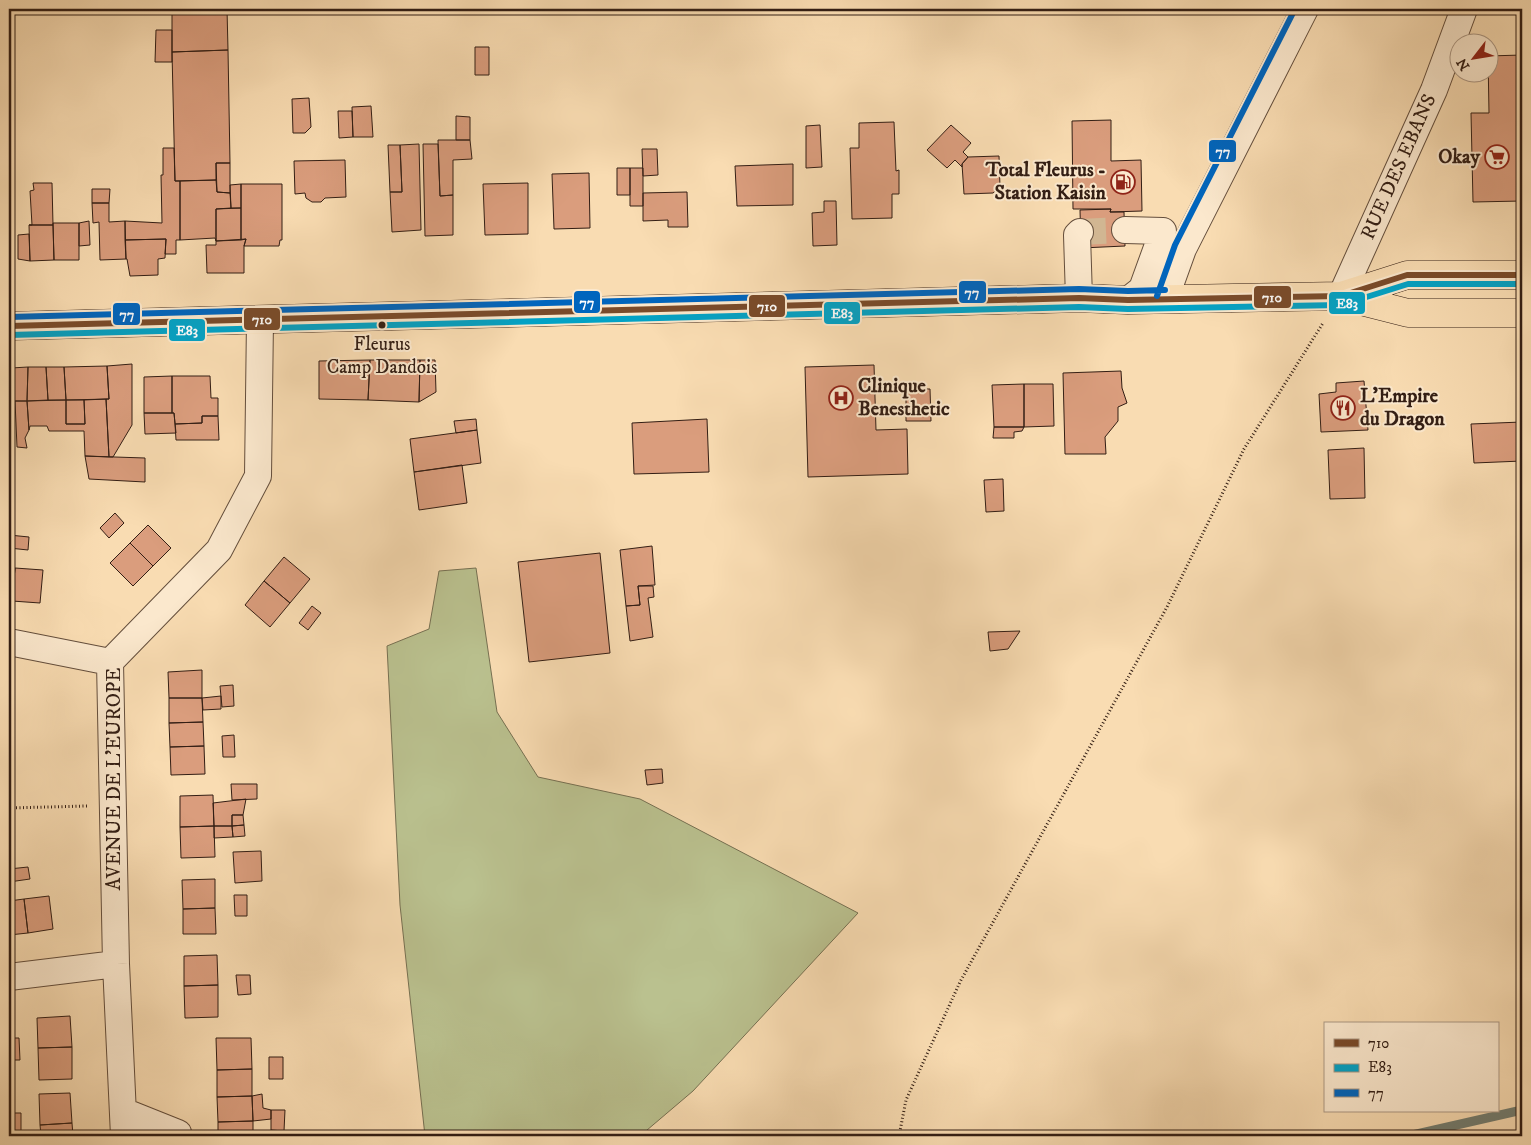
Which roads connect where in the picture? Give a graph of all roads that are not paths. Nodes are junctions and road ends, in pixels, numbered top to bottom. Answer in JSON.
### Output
{"nodes":[{"id":1,"x":1305,"y":9,"type":"edge"},
{"id":2,"x":1464,"y":9,"type":"edge"},
{"id":3,"x":1125,"y":230,"type":"tunnel mouth"},
{"id":4,"x":1080,"y":232,"type":"dead end"},
{"id":5,"x":1522,"y":275,"type":"edge"},
{"id":6,"x":1341,"y":296,"type":"junction"},
{"id":7,"x":1079,"y":298,"type":"junction"},
{"id":8,"x":1165,"y":298,"type":"junction"},
{"id":9,"x":1128,"y":300,"type":"junction"},
{"id":10,"x":1522,"y":313,"type":"edge"},
{"id":11,"x":260,"y":320,"type":"junction"},
{"id":12,"x":9,"y":326,"type":"edge"},
{"id":13,"x":9,"y":642,"type":"edge"},
{"id":14,"x":110,"y":662,"type":"junction"},
{"id":15,"x":116,"y":964,"type":"junction"},
{"id":16,"x":9,"y":977,"type":"edge"},
{"id":17,"x":123,"y":1110,"type":"junction"},
{"id":18,"x":124,"y":1136,"type":"edge"},
{"id":19,"x":178,"y":1136,"type":"edge"}],
"edges":[{"from":1,"to":8,"type":"street"},
{"from":2,"to":6,"type":"street","name":"RUE DES EBANS"},
{"from":3,"to":9,"type":"street"},
{"from":4,"to":7,"type":"street"},
{"from":5,"to":6,"type":"main road"},
{"from":6,"to":8,"type":"main road"},
{"from":6,"to":10,"type":"main road"},
{"from":7,"to":9,"type":"main road"},
{"from":7,"to":11,"type":"main road"},
{"from":8,"to":9,"type":"main road"},
{"from":11,"to":12,"type":"main road"},
{"from":11,"to":14,"type":"street","name":"AVENUE DE L'EUROPE"},
{"from":13,"to":14,"type":"street"},
{"from":14,"to":15,"type":"street","name":"AVENUE DE L'EUROPE"},
{"from":15,"to":16,"type":"street"},
{"from":15,"to":17,"type":"street","name":"AVENUE DE L'EUROPE"},
{"from":17,"to":18,"type":"street","name":"AVENUE DE L'EUROPE"},
{"from":17,"to":19,"type":"street"}]}
